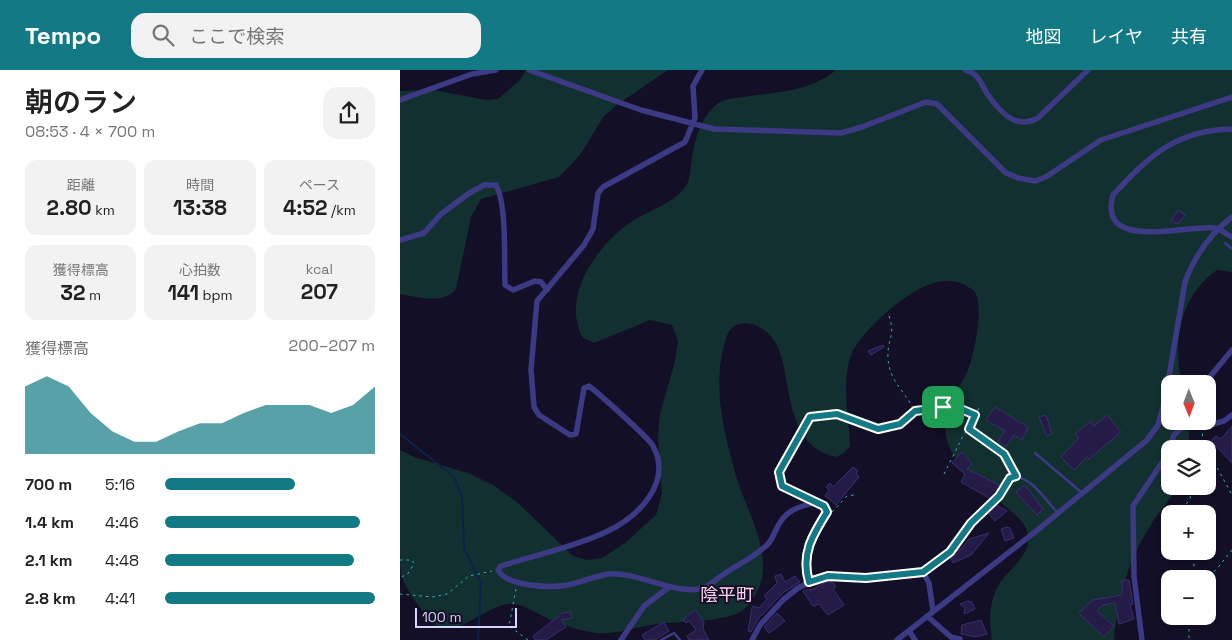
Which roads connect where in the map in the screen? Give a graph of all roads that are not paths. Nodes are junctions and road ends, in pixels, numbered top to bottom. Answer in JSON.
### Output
{"nodes":[{"id":1,"x":496,"y":70,"type":"edge"},
{"id":2,"x":529,"y":70,"type":"edge"},
{"id":3,"x":702,"y":70,"type":"edge"},
{"id":4,"x":965,"y":70,"type":"edge"},
{"id":5,"x":1088,"y":70,"type":"edge"},
{"id":6,"x":1232,"y":97,"type":"edge"},
{"id":7,"x":400,"y":100,"type":"edge"},
{"id":8,"x":692,"y":125,"type":"junction"},
{"id":9,"x":1232,"y":129,"type":"edge"},
{"id":10,"x":1232,"y":217,"type":"edge"},
{"id":11,"x":1218,"y":228,"type":"junction"},
{"id":12,"x":1232,"y":237,"type":"edge"},
{"id":13,"x":400,"y":240,"type":"edge"},
{"id":14,"x":1225,"y":243,"type":"dead end"},
{"id":15,"x":1232,"y":249,"type":"edge"},
{"id":16,"x":547,"y":290,"type":"junction"},
{"id":17,"x":1232,"y":350,"type":"edge"},
{"id":18,"x":1211,"y":375,"type":"edge"},
{"id":19,"x":825,"y":415,"type":"road end"},
{"id":20,"x":1232,"y":415,"type":"edge"},
{"id":21,"x":1216,"y":422,"type":"edge"},
{"id":22,"x":1179,"y":430,"type":"edge"},
{"id":23,"x":1035,"y":453,"type":"dead end"},
{"id":24,"x":1083,"y":493,"type":"junction"},
{"id":25,"x":816,"y":502,"type":"junction"},
{"id":26,"x":1058,"y":514,"type":"junction"},
{"id":27,"x":923,"y":572,"type":"junction"},
{"id":28,"x":809,"y":582,"type":"junction"},
{"id":29,"x":668,"y":588,"type":"junction"},
{"id":30,"x":933,"y":612,"type":"junction"},
{"id":31,"x":927,"y":616,"type":"junction"},
{"id":32,"x":909,"y":631,"type":"junction"},
{"id":33,"x":960,"y":639,"type":"edge"},
{"id":34,"x":621,"y":640,"type":"edge"},
{"id":35,"x":661,"y":640,"type":"edge"},
{"id":36,"x":680,"y":640,"type":"edge"},
{"id":37,"x":752,"y":640,"type":"edge"},
{"id":38,"x":897,"y":640,"type":"edge"},
{"id":39,"x":915,"y":640,"type":"edge"},
{"id":40,"x":1142,"y":640,"type":"edge"}],
"edges":[{"from":1,"to":7,"type":"street"},
{"from":2,"to":8,"type":"street"},
{"from":3,"to":8,"type":"street"},
{"from":4,"to":5,"type":"street"},
{"from":6,"to":8,"type":"street"},
{"from":8,"to":16,"type":"street"},
{"from":9,"to":11,"type":"street"},
{"from":10,"to":11,"type":"street"},
{"from":11,"to":12,"type":"street"},
{"from":11,"to":24,"type":"street"},
{"from":13,"to":16,"type":"street"},
{"from":14,"to":15,"type":"lane"},
{"from":16,"to":29,"type":"street"},
{"from":17,"to":18,"type":"street"},
{"from":19,"to":25,"type":"lane"},
{"from":20,"to":21,"type":"street"},
{"from":22,"to":40,"type":"street"},
{"from":23,"to":24,"type":"lane"},
{"from":24,"to":26,"type":"street"},
{"from":25,"to":28,"type":"street"},
{"from":25,"to":29,"type":"street"},
{"from":26,"to":27,"type":"lane"},
{"from":26,"to":30,"type":"street"},
{"from":27,"to":28,"type":"street"},
{"from":27,"to":30,"type":"street"},
{"from":28,"to":37,"type":"street"},
{"from":29,"to":34,"type":"street"},
{"from":30,"to":31,"type":"street"},
{"from":31,"to":32,"type":"street"},
{"from":31,"to":33,"type":"street"},
{"from":32,"to":38,"type":"street"},
{"from":32,"to":39,"type":"street"},
{"from":35,"to":36,"type":"lane"}]}
